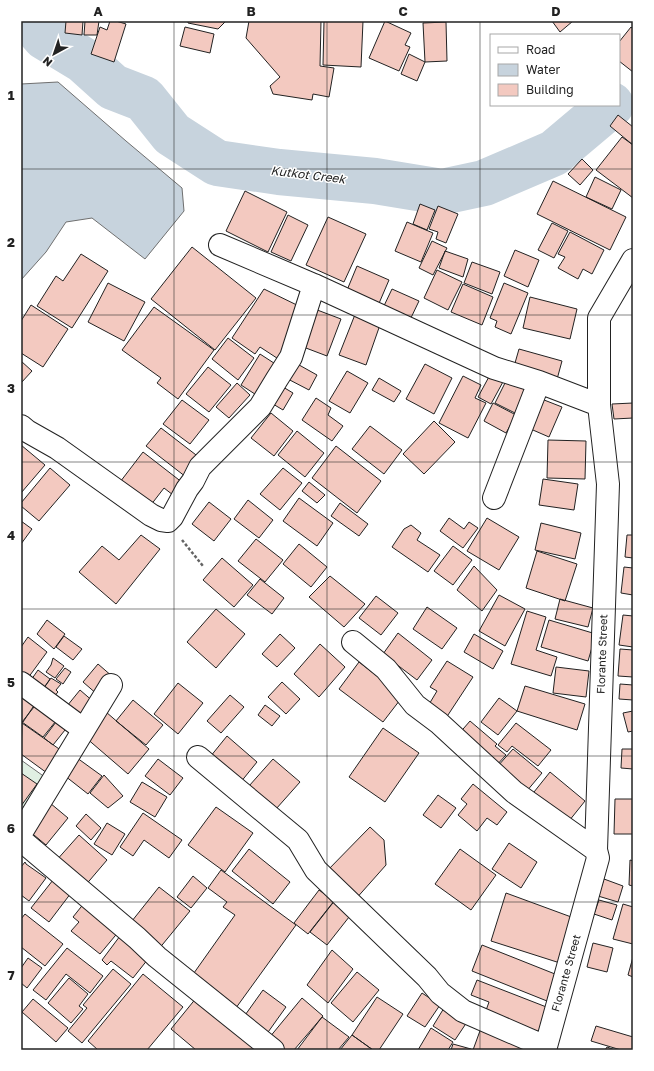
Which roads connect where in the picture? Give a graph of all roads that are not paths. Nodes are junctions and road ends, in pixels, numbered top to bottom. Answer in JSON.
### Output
{"nodes":[{"id":1,"x":220,"y":245,"type":"dead end"},
{"id":2,"x":633,"y":260,"type":"edge"},
{"id":3,"x":314,"y":285,"type":"junction"},
{"id":4,"x":539,"y":382,"type":"junction"},
{"id":5,"x":599,"y":405,"type":"junction"},
{"id":6,"x":21,"y":426,"type":"edge"},
{"id":7,"x":494,"y":498,"type":"dead end"},
{"id":8,"x":353,"y":642,"type":"dead end"},
{"id":9,"x":21,"y":682,"type":"edge"},
{"id":10,"x":111,"y":685,"type":"dead end"},
{"id":11,"x":83,"y":729,"type":"junction"},
{"id":12,"x":198,"y":757,"type":"dead end"},
{"id":13,"x":21,"y":833,"type":"edge"},
{"id":14,"x":21,"y":840,"type":"edge"},
{"id":15,"x":596,"y":850,"type":"junction"},
{"id":16,"x":264,"y":1047,"type":"edge"},
{"id":17,"x":545,"y":1048,"type":"edge"}],
"edges":[{"from":1,"to":3,"type":"street"},
{"from":2,"to":5,"type":"street","name":"Florante Street"},
{"from":3,"to":4,"type":"street"},
{"from":3,"to":6,"type":"street"},
{"from":4,"to":5,"type":"street"},
{"from":4,"to":7,"type":"street"},
{"from":5,"to":15,"type":"street","name":"Florante Street"},
{"from":8,"to":15,"type":"street"},
{"from":9,"to":11,"type":"street"},
{"from":10,"to":11,"type":"street"},
{"from":11,"to":13,"type":"street"},
{"from":12,"to":17,"type":"street"},
{"from":14,"to":16,"type":"street"},
{"from":15,"to":17,"type":"street","name":"Florante Street"}]}
